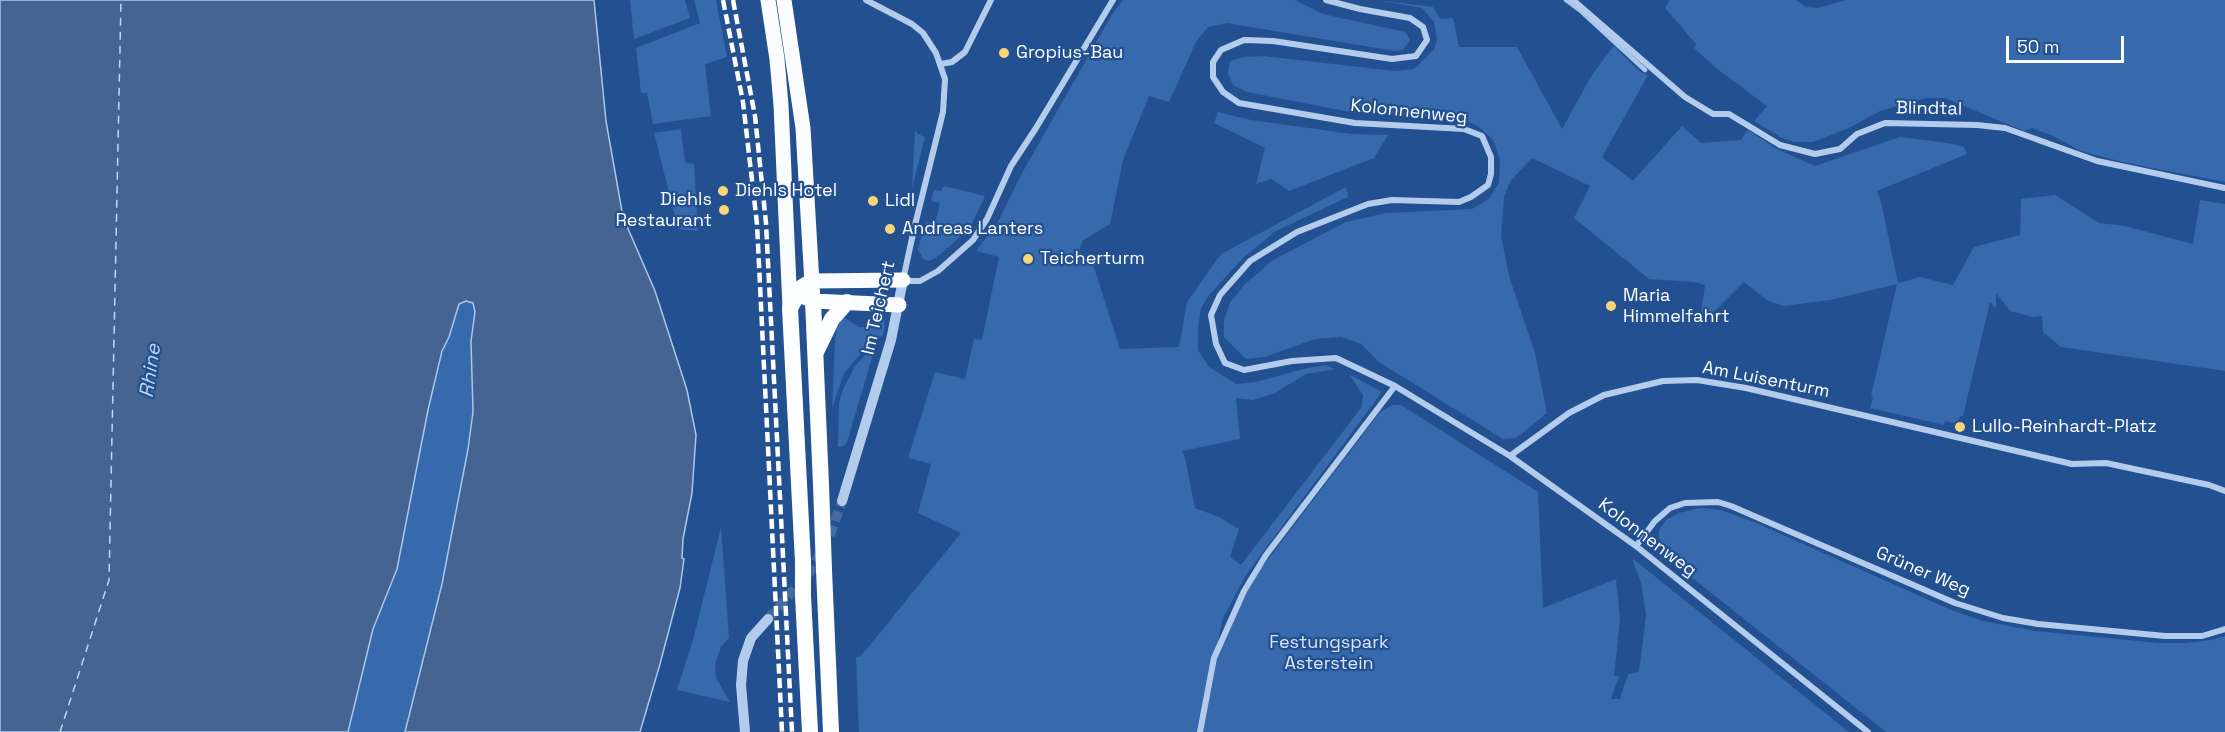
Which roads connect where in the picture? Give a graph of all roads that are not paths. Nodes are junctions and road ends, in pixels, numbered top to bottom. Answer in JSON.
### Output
{"nodes":[{"id":1,"x":768,"y":0,"type":"edge"},
{"id":2,"x":784,"y":0,"type":"edge"},
{"id":3,"x":866,"y":0,"type":"edge"},
{"id":4,"x":991,"y":0,"type":"edge"},
{"id":5,"x":1113,"y":0,"type":"edge"},
{"id":6,"x":1326,"y":0,"type":"edge"},
{"id":7,"x":1573,"y":0,"type":"edge"},
{"id":8,"x":941,"y":64,"type":"junction"},
{"id":9,"x":2225,"y":188,"type":"edge"},
{"id":10,"x":903,"y":280,"type":"junction"},
{"id":11,"x":812,"y":281,"type":"junction"},
{"id":12,"x":794,"y":285,"type":"junction"},
{"id":13,"x":813,"y":300,"type":"junction"},
{"id":14,"x":848,"y":302,"type":"junction"},
{"id":15,"x":899,"y":305,"type":"junction"},
{"id":16,"x":816,"y":352,"type":"junction"},
{"id":17,"x":1395,"y":386,"type":"junction"},
{"id":18,"x":1510,"y":456,"type":"junction"},
{"id":19,"x":2225,"y":491,"type":"edge"},
{"id":20,"x":842,"y":501,"type":"tunnel mouth"},
{"id":21,"x":1636,"y":546,"type":"junction"},
{"id":22,"x":768,"y":618,"type":"tunnel mouth"},
{"id":23,"x":2225,"y":629,"type":"edge"},
{"id":24,"x":745,"y":732,"type":"edge"},
{"id":25,"x":810,"y":732,"type":"edge"},
{"id":26,"x":831,"y":732,"type":"edge"},
{"id":27,"x":1200,"y":732,"type":"edge"},
{"id":28,"x":1868,"y":732,"type":"edge"}],
"edges":[{"from":1,"to":12,"type":"main road"},
{"from":2,"to":11,"type":"main road"},
{"from":3,"to":8,"type":"street"},
{"from":4,"to":8,"type":"street"},
{"from":5,"to":10,"type":"street"},
{"from":6,"to":17,"type":"street","name":"Kolonnenweg"},
{"from":7,"to":9,"type":"street","name":"Blindtal"},
{"from":8,"to":10,"type":"street","name":"Im Teichert"},
{"from":10,"to":11,"type":"main road"},
{"from":10,"to":15,"type":"street","name":"Im Teichert"},
{"from":11,"to":12,"type":"highway"},
{"from":11,"to":13,"type":"main road"},
{"from":12,"to":13,"type":"main road"},
{"from":12,"to":25,"type":"highway","bridge":true},
{"from":13,"to":14,"type":"main road"},
{"from":13,"to":16,"type":"highway"},
{"from":14,"to":15,"type":"main road"},
{"from":14,"to":16,"type":"highway"},
{"from":15,"to":20,"type":"street","name":"Im Teichert"},
{"from":16,"to":26,"type":"highway","bridge":true},
{"from":17,"to":18,"type":"street","name":"Kolonnenweg"},
{"from":17,"to":27,"type":"street"},
{"from":18,"to":19,"type":"street","name":"Am Luisenturm"},
{"from":18,"to":21,"type":"street","name":"Kolonnenweg"},
{"from":21,"to":23,"type":"street","name":"Grüner Weg"},
{"from":21,"to":28,"type":"street","name":"Kolonnenweg"},
{"from":22,"to":24,"type":"street"}]}
